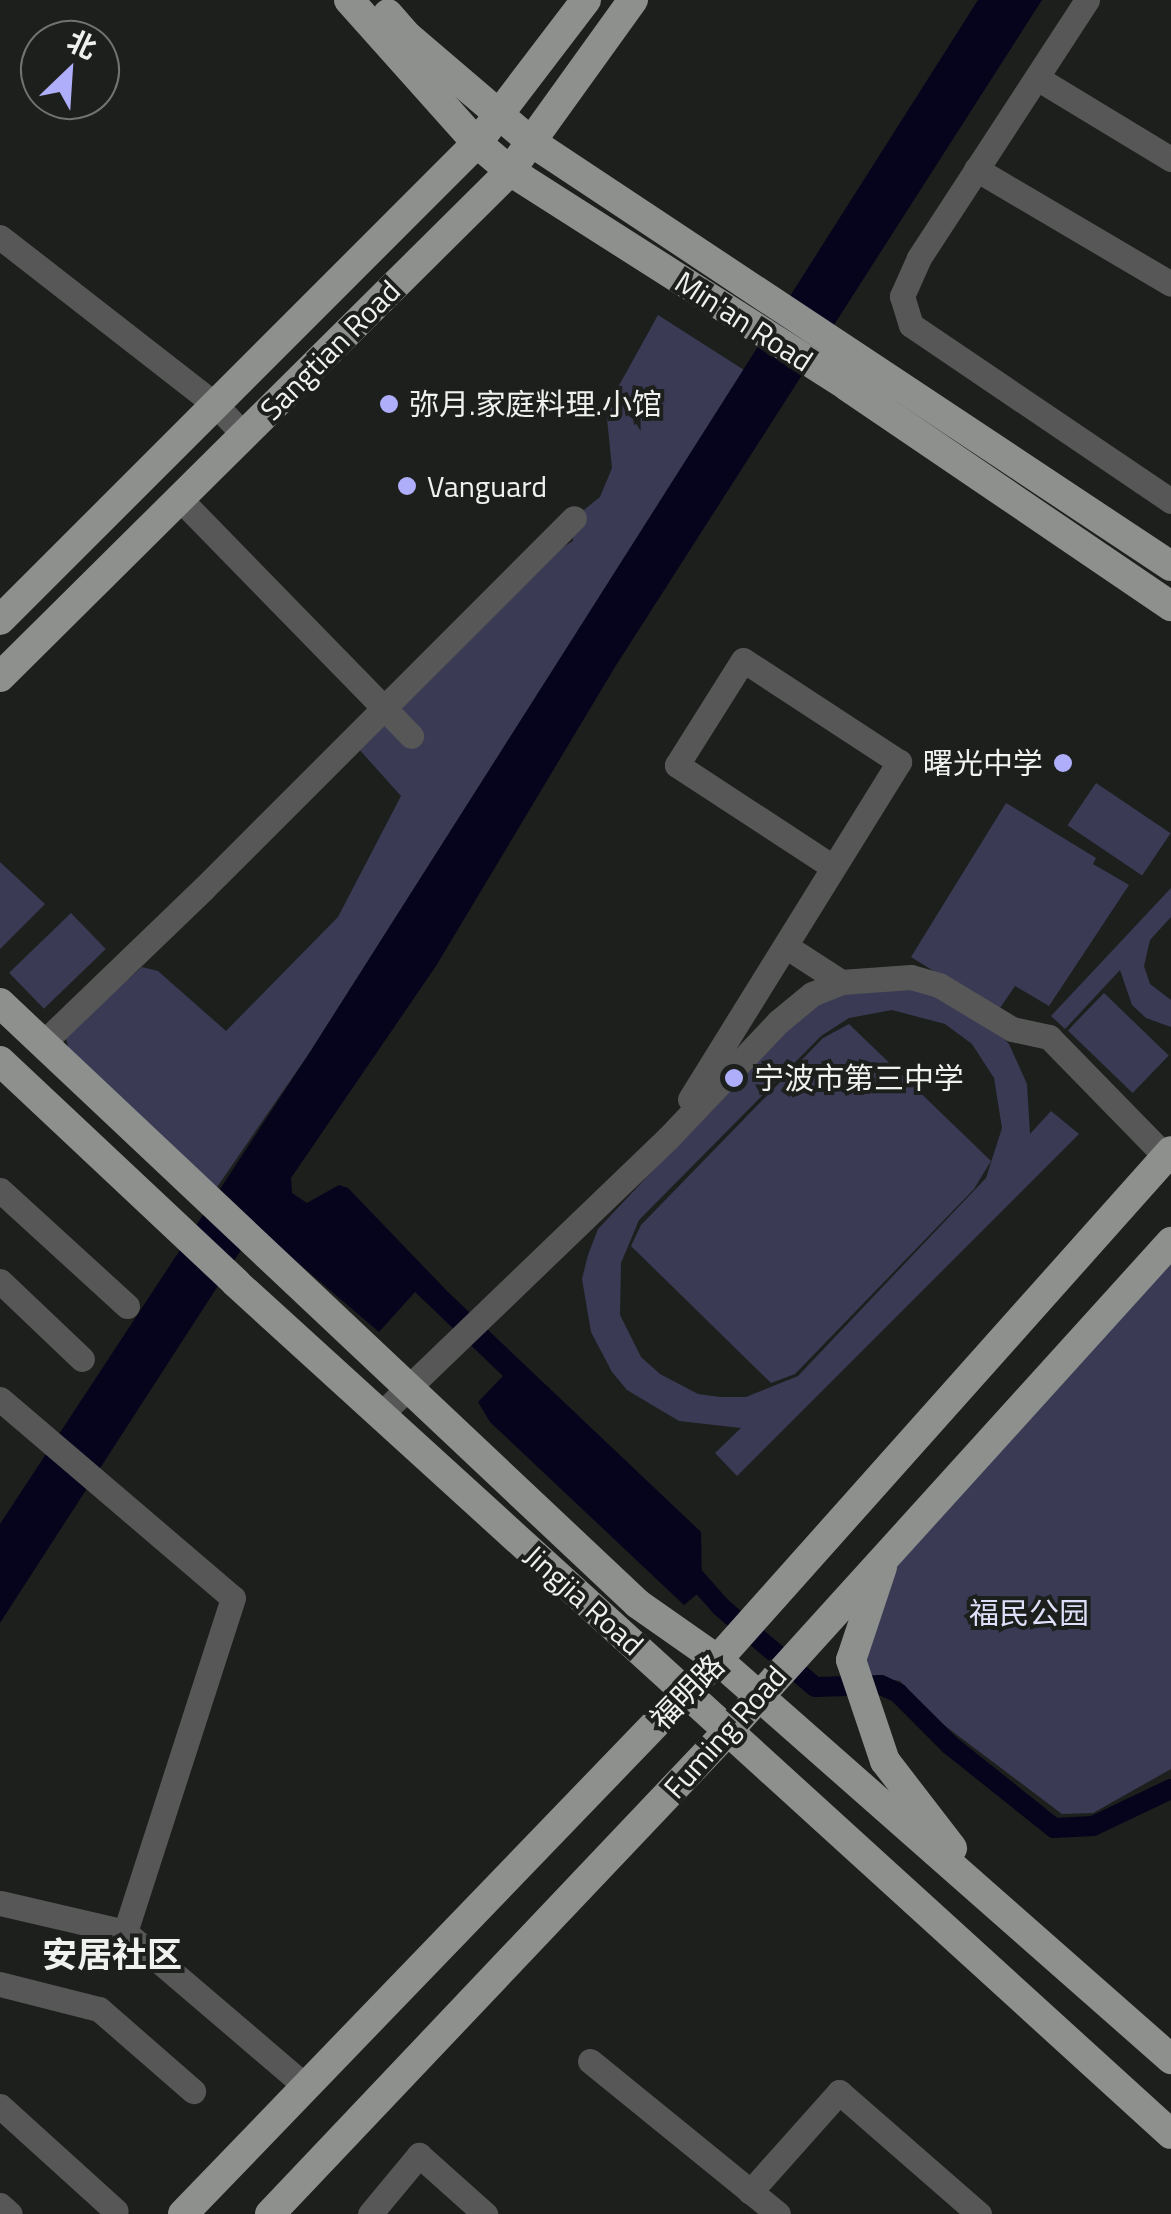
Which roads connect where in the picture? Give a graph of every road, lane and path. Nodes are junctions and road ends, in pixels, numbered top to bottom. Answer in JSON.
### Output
{"nodes":[{"id":1,"x":349,"y":0,"type":"edge"},
{"id":2,"x":377,"y":0,"type":"edge"},
{"id":3,"x":586,"y":0,"type":"edge"},
{"id":4,"x":633,"y":0,"type":"edge"},
{"id":5,"x":1087,"y":0,"type":"edge"},
{"id":6,"x":1037,"y":78,"type":"junction"},
{"id":7,"x":499,"y":114,"type":"junction"},
{"id":8,"x":530,"y":141,"type":"junction"},
{"id":9,"x":477,"y":143,"type":"junction"},
{"id":10,"x":1171,"y":160,"type":"edge"},
{"id":11,"x":976,"y":169,"type":"junction"},
{"id":12,"x":510,"y":171,"type":"junction"},
{"id":13,"x":0,"y":237,"type":"edge"},
{"id":14,"x":1171,"y":284,"type":"edge"},
{"id":15,"x":764,"y":316,"type":"junction"},
{"id":16,"x":854,"y":374,"type":"junction"},
{"id":17,"x":216,"y":405,"type":"junction"},
{"id":18,"x":244,"y":435,"type":"junction"},
{"id":19,"x":180,"y":499,"type":"junction"},
{"id":20,"x":1171,"y":500,"type":"edge"},
{"id":21,"x":574,"y":518,"type":"dead end"},
{"id":22,"x":1171,"y":566,"type":"edge"},
{"id":23,"x":1171,"y":606,"type":"edge"},
{"id":24,"x":0,"y":620,"type":"edge"},
{"id":25,"x":0,"y":678,"type":"edge"},
{"id":26,"x":384,"y":708,"type":"junction"},
{"id":27,"x":411,"y":736,"type":"dead end"},
{"id":28,"x":833,"y":867,"type":"junction"},
{"id":29,"x":786,"y":947,"type":"junction"},
{"id":30,"x":841,"y":982,"type":"junction"},
{"id":31,"x":753,"y":999,"type":"junction"},
{"id":32,"x":0,"y":1003,"type":"edge"},
{"id":33,"x":778,"y":1022,"type":"junction"},
{"id":34,"x":43,"y":1043,"type":"junction"},
{"id":35,"x":0,"y":1061,"type":"edge"},
{"id":36,"x":668,"y":1138,"type":"junction"},
{"id":37,"x":1169,"y":1154,"type":"edge"},
{"id":38,"x":0,"y":1190,"type":"edge"},
{"id":39,"x":1171,"y":1242,"type":"edge"},
{"id":40,"x":0,"y":1281,"type":"edge"},
{"id":41,"x":127,"y":1306,"type":"dead end"},
{"id":42,"x":82,"y":1360,"type":"dead end"},
{"id":43,"x":408,"y":1388,"type":"junction"},
{"id":44,"x":0,"y":1398,"type":"edge"},
{"id":45,"x":380,"y":1414,"type":"junction"},
{"id":46,"x":886,"y":1556,"type":"junction"},
{"id":47,"x":719,"y":1659,"type":"junction"},
{"id":48,"x":686,"y":1693,"type":"junction"},
{"id":49,"x":759,"y":1695,"type":"junction"},
{"id":50,"x":728,"y":1732,"type":"junction"},
{"id":51,"x":0,"y":1902,"type":"edge"},
{"id":52,"x":993,"y":1902,"type":"junction"},
{"id":53,"x":125,"y":1932,"type":"junction"},
{"id":54,"x":0,"y":1984,"type":"edge"},
{"id":55,"x":1171,"y":2059,"type":"edge"},
{"id":56,"x":590,"y":2061,"type":"dead end"},
{"id":57,"x":305,"y":2086,"type":"junction"},
{"id":58,"x":193,"y":2091,"type":"dead end"},
{"id":59,"x":0,"y":2106,"type":"edge"},
{"id":60,"x":1171,"y":2134,"type":"edge"},
{"id":61,"x":750,"y":2192,"type":"junction"},
{"id":62,"x":0,"y":2205,"type":"edge"},
{"id":63,"x":116,"y":2211,"type":"dead end"},
{"id":64,"x":10,"y":2214,"type":"edge"},
{"id":65,"x":183,"y":2214,"type":"edge"},
{"id":66,"x":271,"y":2214,"type":"edge"},
{"id":67,"x":370,"y":2214,"type":"edge"},
{"id":68,"x":485,"y":2214,"type":"edge"},
{"id":69,"x":778,"y":2214,"type":"edge"},
{"id":70,"x":979,"y":2214,"type":"edge"}],
"edges":[{"from":1,"to":9,"type":"main road","name":"Min'an Road"},
{"from":2,"to":7,"type":"main road","name":"Min'an Road"},
{"from":3,"to":7,"type":"main road","name":"Sangtian Road"},
{"from":4,"to":8,"type":"main road","name":"Sangtian Road"},
{"from":5,"to":6,"type":"street"},
{"from":6,"to":10,"type":"street"},
{"from":6,"to":11,"type":"street"},
{"from":7,"to":8,"type":"main road","name":"Min'an Road"},
{"from":7,"to":9,"type":"main road","name":"Sangtian Road"},
{"from":8,"to":12,"type":"main road","name":"Sangtian Road"},
{"from":8,"to":15,"type":"main road","name":"Min'an Road"},
{"from":9,"to":12,"type":"main road","name":"Min'an Road"},
{"from":9,"to":17,"type":"main road","name":"Sangtian Road"},
{"from":11,"to":14,"type":"street"},
{"from":11,"to":20,"type":"street"},
{"from":12,"to":15,"type":"main road","name":"Min'an Road"},
{"from":12,"to":18,"type":"main road","name":"Sangtian Road"},
{"from":13,"to":17,"type":"street"},
{"from":15,"to":16,"type":"main road","name":"Min'an Road"},
{"from":16,"to":22,"type":"main road","name":"Min'an Road"},
{"from":16,"to":23,"type":"main road","name":"Min'an Road"},
{"from":17,"to":18,"type":"street"},
{"from":17,"to":24,"type":"main road","name":"Sangtian Road"},
{"from":18,"to":19,"type":"main road","name":"Sangtian Road"},
{"from":19,"to":25,"type":"main road","name":"Sangtian Road"},
{"from":19,"to":26,"type":"street"},
{"from":21,"to":26,"type":"street"},
{"from":26,"to":27,"type":"street"},
{"from":26,"to":34,"type":"street"},
{"from":28,"to":28,"type":"street"},
{"from":28,"to":29,"type":"street"},
{"from":29,"to":30,"type":"street"},
{"from":29,"to":31,"type":"street"},
{"from":30,"to":33,"type":"street"},
{"from":30,"to":37,"type":"street"},
{"from":31,"to":33,"type":"street"},
{"from":31,"to":36,"type":"street"},
{"from":32,"to":34,"type":"main road","name":"Jingjia Road"},
{"from":33,"to":36,"type":"street"},
{"from":34,"to":43,"type":"main road","name":"Jingjia Road"},
{"from":35,"to":45,"type":"main road","name":"Jingjia Road"},
{"from":36,"to":43,"type":"street"},
{"from":37,"to":47,"type":"main road","name":"福明路"},
{"from":38,"to":41,"type":"street"},
{"from":39,"to":46,"type":"main road","name":"Fuming Road"},
{"from":40,"to":42,"type":"street"},
{"from":43,"to":45,"type":"street"},
{"from":43,"to":47,"type":"main road","name":"Jingjia Road"},
{"from":44,"to":53,"type":"street"},
{"from":45,"to":48,"type":"main road","name":"Jingjia Road"},
{"from":46,"to":49,"type":"main road","name":"Fuming Road"},
{"from":46,"to":52,"type":"main road"},
{"from":47,"to":48,"type":"main road","name":"福明路"},
{"from":47,"to":49,"type":"main road","name":"Jingjia Road"},
{"from":48,"to":50,"type":"main road","name":"Jingjia Road"},
{"from":48,"to":57,"type":"main road","name":"福明路"},
{"from":49,"to":50,"type":"main road","name":"Fuming Road"},
{"from":49,"to":52,"type":"main road","name":"Jingjia Road"},
{"from":50,"to":60,"type":"main road","name":"Jingjia Road"},
{"from":50,"to":66,"type":"main road","name":"Fuming Road"},
{"from":51,"to":53,"type":"street"},
{"from":52,"to":55,"type":"main road","name":"Jingjia Road"},
{"from":53,"to":57,"type":"street"},
{"from":54,"to":58,"type":"street"},
{"from":56,"to":61,"type":"street"},
{"from":57,"to":65,"type":"main road","name":"福明路"},
{"from":59,"to":63,"type":"street"},
{"from":61,"to":69,"type":"street"},
{"from":61,"to":70,"type":"street"},
{"from":62,"to":64,"type":"street"},
{"from":67,"to":68,"type":"street"}]}
